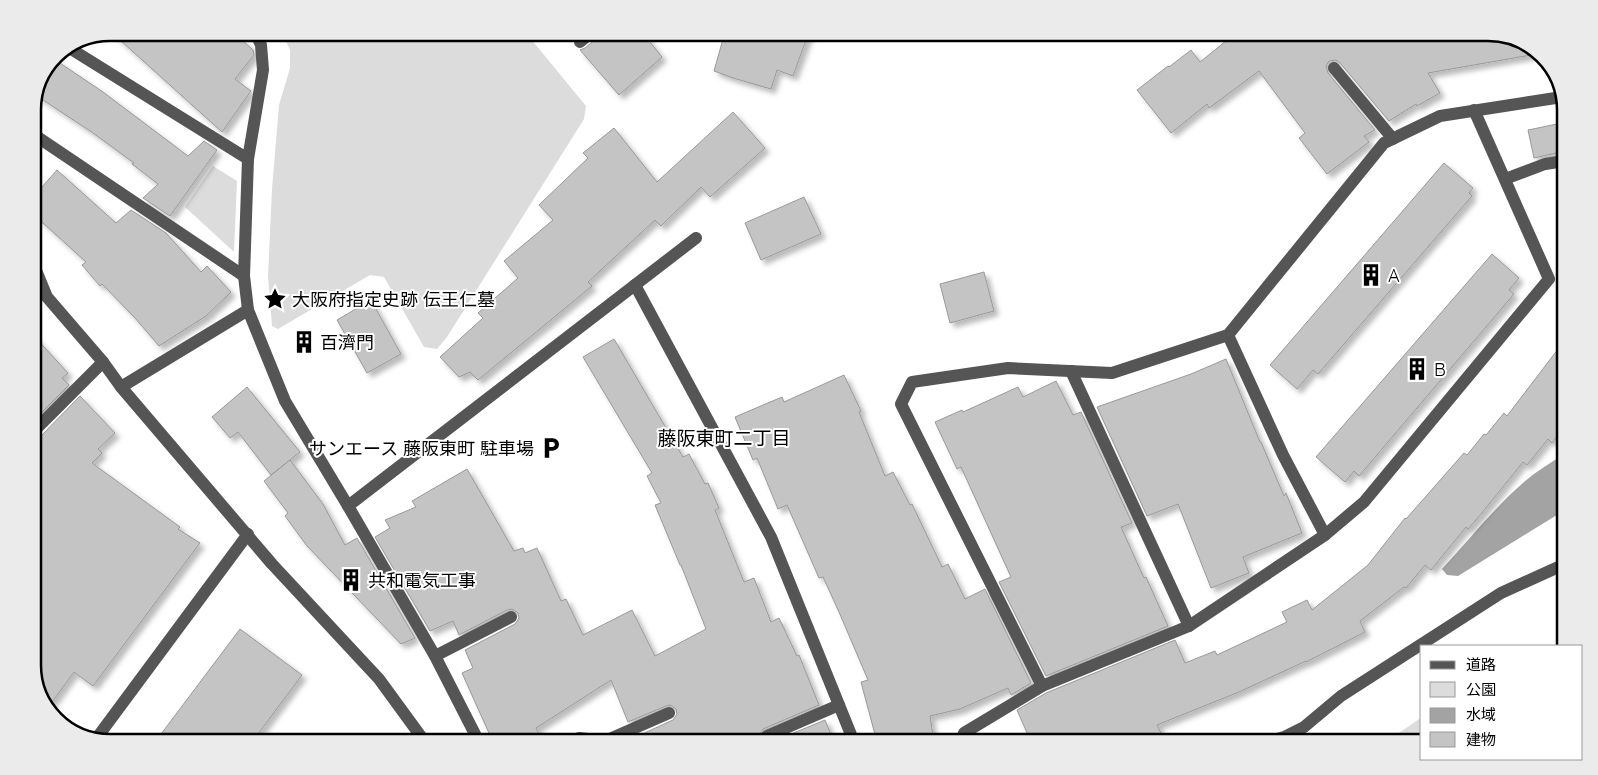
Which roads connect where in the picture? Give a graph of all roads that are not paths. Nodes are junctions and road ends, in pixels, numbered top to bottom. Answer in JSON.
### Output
{"nodes":[{"id":1,"x":258,"y":41,"type":"edge"},
{"id":2,"x":76,"y":51,"type":"edge"},
{"id":3,"x":1334,"y":68,"type":"dead end"},
{"id":4,"x":1555,"y":98,"type":"edge"},
{"id":5,"x":1474,"y":110,"type":"junction"},
{"id":6,"x":41,"y":139,"type":"edge"},
{"id":7,"x":1392,"y":139,"type":"junction"},
{"id":8,"x":248,"y":159,"type":"junction"},
{"id":9,"x":1557,"y":162,"type":"edge"},
{"id":10,"x":1505,"y":179,"type":"junction"},
{"id":11,"x":696,"y":238,"type":"dead end"},
{"id":12,"x":244,"y":276,"type":"junction"},
{"id":13,"x":41,"y":283,"type":"edge"},
{"id":14,"x":635,"y":285,"type":"junction"},
{"id":15,"x":248,"y":310,"type":"junction"},
{"id":16,"x":1228,"y":335,"type":"junction"},
{"id":17,"x":103,"y":362,"type":"junction"},
{"id":18,"x":1071,"y":371,"type":"junction"},
{"id":19,"x":121,"y":387,"type":"junction"},
{"id":20,"x":41,"y":424,"type":"edge"},
{"id":21,"x":348,"y":506,"type":"junction"},
{"id":22,"x":248,"y":534,"type":"junction"},
{"id":23,"x":1325,"y":535,"type":"junction"},
{"id":24,"x":1557,"y":568,"type":"edge"},
{"id":25,"x":511,"y":617,"type":"dead end"},
{"id":26,"x":1189,"y":626,"type":"junction"},
{"id":27,"x":1420,"y":645,"type":"edge"},
{"id":28,"x":1420,"y":645,"type":"edge"},
{"id":29,"x":435,"y":656,"type":"junction"},
{"id":30,"x":1042,"y":686,"type":"junction"},
{"id":31,"x":839,"y":705,"type":"junction"},
{"id":32,"x":669,"y":713,"type":"dead end"},
{"id":33,"x":101,"y":733,"type":"edge"},
{"id":34,"x":419,"y":734,"type":"edge"},
{"id":35,"x":475,"y":734,"type":"edge"},
{"id":36,"x":619,"y":734,"type":"edge"},
{"id":37,"x":771,"y":734,"type":"edge"},
{"id":38,"x":851,"y":734,"type":"edge"},
{"id":39,"x":964,"y":734,"type":"edge"},
{"id":40,"x":1290,"y":734,"type":"edge"}],
"edges":[{"from":1,"to":8,"type":"street"},
{"from":2,"to":8,"type":"street"},
{"from":3,"to":7,"type":"street"},
{"from":4,"to":5,"type":"street"},
{"from":5,"to":7,"type":"street"},
{"from":5,"to":10,"type":"street"},
{"from":6,"to":12,"type":"street"},
{"from":7,"to":16,"type":"street"},
{"from":8,"to":12,"type":"street"},
{"from":9,"to":10,"type":"street"},
{"from":10,"to":23,"type":"street"},
{"from":11,"to":14,"type":"street"},
{"from":12,"to":15,"type":"street"},
{"from":13,"to":17,"type":"street"},
{"from":14,"to":21,"type":"street"},
{"from":14,"to":31,"type":"street"},
{"from":15,"to":19,"type":"street"},
{"from":15,"to":21,"type":"street"},
{"from":16,"to":18,"type":"street"},
{"from":16,"to":23,"type":"street"},
{"from":17,"to":19,"type":"street"},
{"from":17,"to":20,"type":"street"},
{"from":18,"to":26,"type":"street"},
{"from":18,"to":30,"type":"street"},
{"from":19,"to":22,"type":"street"},
{"from":21,"to":29,"type":"street"},
{"from":22,"to":33,"type":"street"},
{"from":22,"to":34,"type":"street"},
{"from":23,"to":26,"type":"street"},
{"from":24,"to":28,"type":"street"},
{"from":25,"to":29,"type":"street"},
{"from":26,"to":30,"type":"street"},
{"from":27,"to":40,"type":"street"},
{"from":29,"to":35,"type":"street"},
{"from":30,"to":39,"type":"street"},
{"from":31,"to":37,"type":"street"},
{"from":31,"to":38,"type":"street"},
{"from":32,"to":36,"type":"street"}]}
